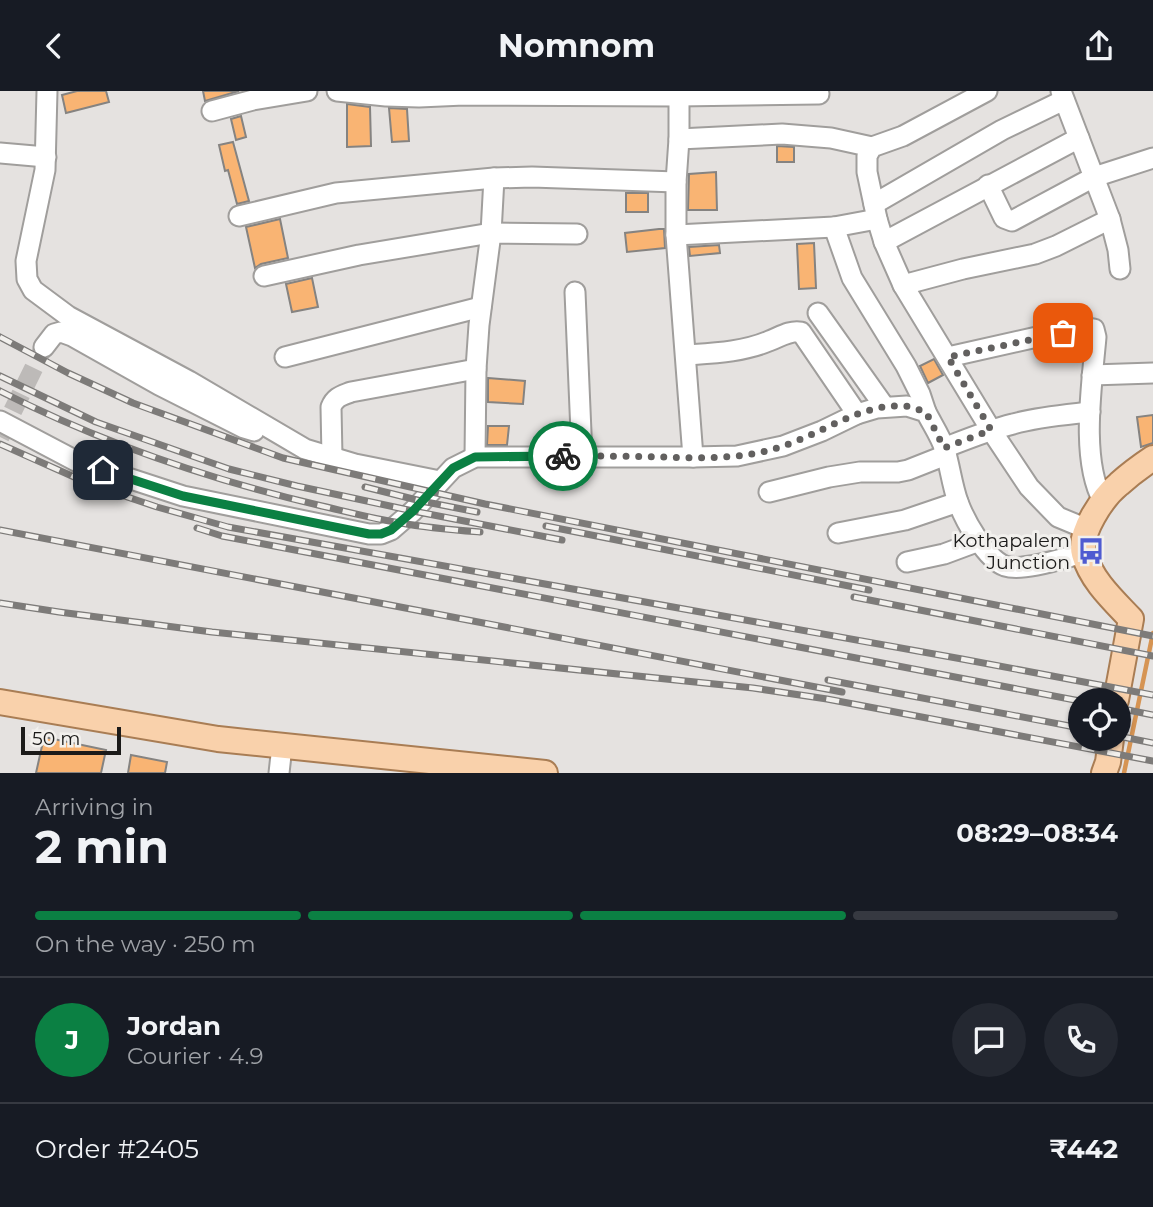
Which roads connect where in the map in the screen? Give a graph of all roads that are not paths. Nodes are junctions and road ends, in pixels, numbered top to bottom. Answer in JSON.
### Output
{"nodes":[{"id":1,"x":47,"y":91,"type":"edge"},
{"id":2,"x":307,"y":91,"type":"edge"},
{"id":3,"x":337,"y":91,"type":"edge"},
{"id":4,"x":988,"y":91,"type":"edge"},
{"id":5,"x":464,"y":93,"type":"edge"},
{"id":6,"x":678,"y":93,"type":"edge"},
{"id":7,"x":819,"y":94,"type":"dead end"},
{"id":8,"x":1062,"y":96,"type":"edge"},
{"id":9,"x":212,"y":111,"type":"dead end"},
{"id":10,"x":1079,"y":138,"type":"junction"},
{"id":11,"x":679,"y":139,"type":"junction"},
{"id":12,"x":872,"y":147,"type":"junction"},
{"id":13,"x":0,"y":153,"type":"edge"},
{"id":14,"x":46,"y":157,"type":"junction"},
{"id":15,"x":1153,"y":158,"type":"edge"},
{"id":16,"x":1094,"y":177,"type":"junction"},
{"id":17,"x":494,"y":178,"type":"junction"},
{"id":18,"x":676,"y":182,"type":"junction"},
{"id":19,"x":988,"y":185,"type":"junction"},
{"id":20,"x":875,"y":211,"type":"junction"},
{"id":21,"x":239,"y":216,"type":"dead end"},
{"id":22,"x":1110,"y":219,"type":"junction"},
{"id":23,"x":834,"y":227,"type":"junction"},
{"id":24,"x":491,"y":233,"type":"junction"},
{"id":25,"x":578,"y":234,"type":"dead end"},
{"id":26,"x":677,"y":235,"type":"junction"},
{"id":27,"x":884,"y":242,"type":"junction"},
{"id":28,"x":1119,"y":269,"type":"dead end"},
{"id":29,"x":264,"y":276,"type":"dead end"},
{"id":30,"x":903,"y":285,"type":"junction"},
{"id":31,"x":575,"y":292,"type":"dead end"},
{"id":32,"x":481,"y":307,"type":"junction"},
{"id":33,"x":818,"y":313,"type":"dead end"},
{"id":34,"x":44,"y":347,"type":"tunnel mouth"},
{"id":35,"x":686,"y":355,"type":"junction"},
{"id":36,"x":285,"y":357,"type":"dead end"},
{"id":37,"x":948,"y":357,"type":"junction"},
{"id":38,"x":476,"y":369,"type":"junction"},
{"id":39,"x":1153,"y":373,"type":"edge"},
{"id":40,"x":1092,"y":375,"type":"junction"},
{"id":41,"x":884,"y":407,"type":"junction"},
{"id":42,"x":926,"y":412,"type":"junction"},
{"id":43,"x":1090,"y":412,"type":"junction"},
{"id":44,"x":857,"y":414,"type":"junction"},
{"id":45,"x":0,"y":421,"type":"edge"},
{"id":46,"x":991,"y":430,"type":"junction"},
{"id":47,"x":305,"y":449,"type":"junction"},
{"id":48,"x":945,"y":452,"type":"junction"},
{"id":49,"x":582,"y":456,"type":"junction"},
{"id":50,"x":332,"y":457,"type":"junction"},
{"id":51,"x":475,"y":457,"type":"junction"},
{"id":52,"x":693,"y":457,"type":"junction"},
{"id":53,"x":1153,"y":458,"type":"edge"},
{"id":54,"x":440,"y":481,"type":"junction"},
{"id":55,"x":769,"y":492,"type":"dead end"},
{"id":56,"x":1103,"y":501,"type":"junction"},
{"id":57,"x":958,"y":502,"type":"junction"},
{"id":58,"x":838,"y":533,"type":"dead end"},
{"id":59,"x":979,"y":541,"type":"junction"},
{"id":60,"x":1085,"y":541,"type":"junction"},
{"id":61,"x":908,"y":562,"type":"dead end"},
{"id":62,"x":1118,"y":688,"type":"edge"},
{"id":63,"x":0,"y":702,"type":"edge"},
{"id":64,"x":282,"y":746,"type":"junction"},
{"id":65,"x":1109,"y":751,"type":"edge"},
{"id":66,"x":279,"y":773,"type":"edge"},
{"id":67,"x":539,"y":773,"type":"edge"},
{"id":68,"x":545,"y":773,"type":"edge"},
{"id":69,"x":1104,"y":773,"type":"edge"}],
"edges":[{"from":1,"to":14,"type":"street"},
{"from":2,"to":9,"type":"street"},
{"from":3,"to":5,"type":"street"},
{"from":4,"to":12,"type":"street"},
{"from":5,"to":6,"type":"street"},
{"from":6,"to":7,"type":"street"},
{"from":6,"to":11,"type":"street"},
{"from":8,"to":10,"type":"street"},
{"from":8,"to":20,"type":"street"},
{"from":10,"to":16,"type":"street"},
{"from":10,"to":19,"type":"street"},
{"from":11,"to":12,"type":"street"},
{"from":11,"to":18,"type":"street"},
{"from":12,"to":20,"type":"street"},
{"from":13,"to":14,"type":"street"},
{"from":14,"to":47,"type":"street"},
{"from":15,"to":16,"type":"street"},
{"from":16,"to":19,"type":"street"},
{"from":16,"to":22,"type":"street"},
{"from":17,"to":18,"type":"street"},
{"from":17,"to":21,"type":"street"},
{"from":17,"to":24,"type":"street"},
{"from":18,"to":26,"type":"street"},
{"from":19,"to":27,"type":"street"},
{"from":20,"to":23,"type":"street"},
{"from":20,"to":27,"type":"street"},
{"from":22,"to":28,"type":"street"},
{"from":22,"to":30,"type":"street"},
{"from":23,"to":26,"type":"street"},
{"from":23,"to":42,"type":"street"},
{"from":24,"to":25,"type":"street"},
{"from":24,"to":29,"type":"street"},
{"from":24,"to":32,"type":"street"},
{"from":26,"to":35,"type":"street"},
{"from":27,"to":30,"type":"street"},
{"from":30,"to":37,"type":"street"},
{"from":31,"to":49,"type":"street"},
{"from":32,"to":36,"type":"street"},
{"from":32,"to":38,"type":"street"},
{"from":33,"to":41,"type":"street"},
{"from":34,"to":47,"type":"street"},
{"from":35,"to":44,"type":"street"},
{"from":35,"to":52,"type":"street"},
{"from":37,"to":40,"type":"street"},
{"from":37,"to":46,"type":"street"},
{"from":38,"to":50,"type":"street"},
{"from":38,"to":51,"type":"street"},
{"from":39,"to":40,"type":"street"},
{"from":40,"to":43,"type":"street"},
{"from":41,"to":42,"type":"street"},
{"from":41,"to":44,"type":"street"},
{"from":42,"to":48,"type":"street"},
{"from":43,"to":46,"type":"street"},
{"from":43,"to":56,"type":"street"},
{"from":44,"to":52,"type":"street"},
{"from":45,"to":54,"type":"street"},
{"from":46,"to":48,"type":"street"},
{"from":46,"to":60,"type":"street"},
{"from":47,"to":50,"type":"street"},
{"from":48,"to":55,"type":"street"},
{"from":48,"to":57,"type":"street"},
{"from":49,"to":51,"type":"street"},
{"from":49,"to":52,"type":"street"},
{"from":50,"to":54,"type":"street"},
{"from":51,"to":54,"type":"street"},
{"from":53,"to":56,"type":"main road"},
{"from":56,"to":60,"type":"main road"},
{"from":57,"to":58,"type":"street"},
{"from":57,"to":59,"type":"street"},
{"from":59,"to":60,"type":"street"},
{"from":59,"to":61,"type":"street"},
{"from":60,"to":62,"type":"main road"},
{"from":63,"to":64,"type":"main road"},
{"from":64,"to":66,"type":"street"},
{"from":64,"to":67,"type":"main road"},
{"from":65,"to":69,"type":"main road"},
{"from":67,"to":68,"type":"main road"}]}
